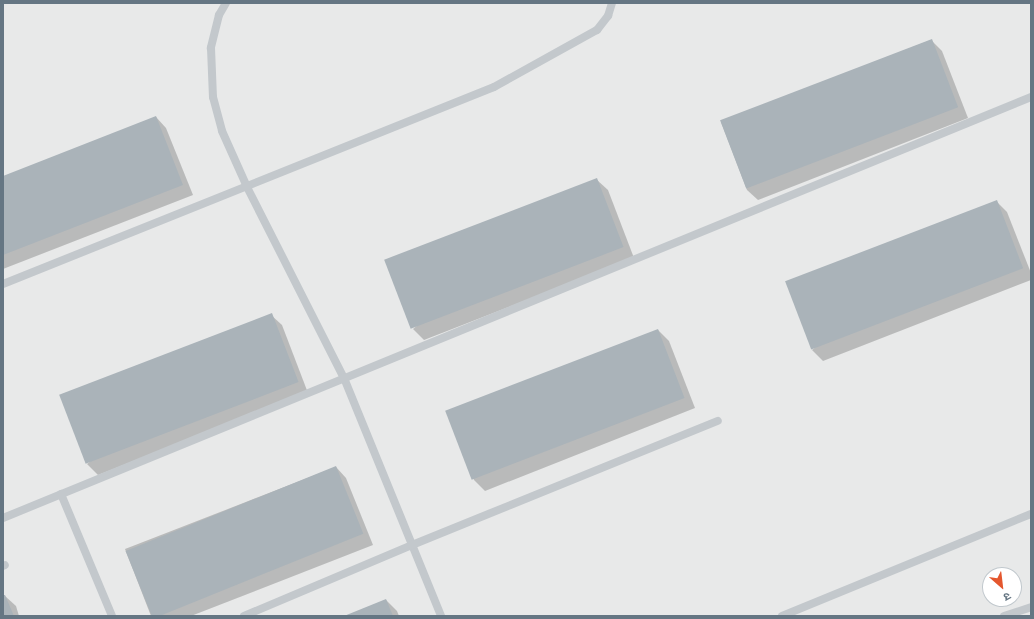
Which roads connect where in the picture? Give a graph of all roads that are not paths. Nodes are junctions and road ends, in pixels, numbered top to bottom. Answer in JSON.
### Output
{"nodes":[{"id":1,"x":226,"y":3,"type":"edge"},
{"id":2,"x":612,"y":3,"type":"edge"},
{"id":3,"x":1031,"y":98,"type":"edge"},
{"id":4,"x":247,"y":187,"type":"junction"},
{"id":5,"x":3,"y":284,"type":"edge"},
{"id":6,"x":344,"y":378,"type":"junction"},
{"id":7,"x":718,"y":421,"type":"dead end"},
{"id":8,"x":61,"y":494,"type":"junction"},
{"id":9,"x":1031,"y":514,"type":"edge"},
{"id":10,"x":3,"y":518,"type":"edge"},
{"id":11,"x":412,"y":545,"type":"junction"},
{"id":12,"x":1031,"y":607,"type":"edge"},
{"id":13,"x":112,"y":616,"type":"edge"},
{"id":14,"x":244,"y":616,"type":"edge"},
{"id":15,"x":441,"y":616,"type":"edge"},
{"id":16,"x":782,"y":616,"type":"edge"},
{"id":17,"x":1004,"y":616,"type":"edge"}],
"edges":[{"from":1,"to":4,"type":"lane"},
{"from":2,"to":4,"type":"lane"},
{"from":3,"to":6,"type":"lane"},
{"from":4,"to":5,"type":"lane"},
{"from":4,"to":6,"type":"lane"},
{"from":6,"to":8,"type":"lane"},
{"from":6,"to":11,"type":"lane"},
{"from":7,"to":11,"type":"lane"},
{"from":8,"to":10,"type":"lane"},
{"from":8,"to":13,"type":"lane"},
{"from":9,"to":16,"type":"lane"},
{"from":11,"to":14,"type":"lane"},
{"from":11,"to":15,"type":"lane"},
{"from":12,"to":17,"type":"lane"}]}
